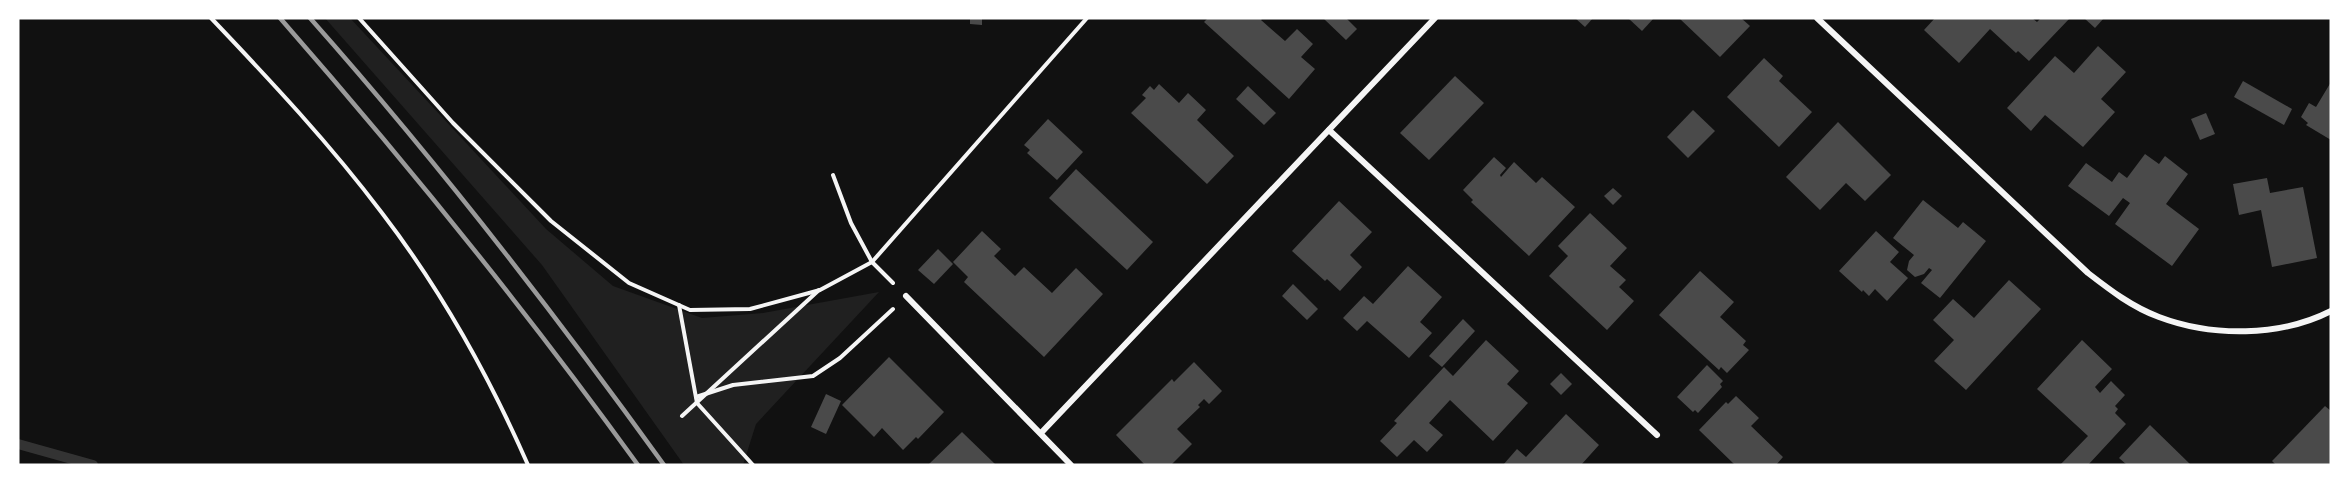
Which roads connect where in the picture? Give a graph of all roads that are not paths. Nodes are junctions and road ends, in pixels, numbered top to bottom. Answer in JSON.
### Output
{"nodes":[{"id":1,"x":1435,"y":18,"type":"edge"},
{"id":2,"x":1817,"y":18,"type":"edge"},
{"id":3,"x":1329,"y":130,"type":"junction"},
{"id":4,"x":906,"y":296,"type":"road end"},
{"id":5,"x":2331,"y":311,"type":"edge"},
{"id":6,"x":1041,"y":434,"type":"junction"},
{"id":7,"x":1657,"y":435,"type":"dead end"},
{"id":8,"x":1071,"y":465,"type":"edge"}],
"edges":[{"from":1,"to":3,"type":"street"},
{"from":2,"to":5,"type":"street"},
{"from":3,"to":6,"type":"street"},
{"from":3,"to":7,"type":"street"},
{"from":4,"to":6,"type":"street"},
{"from":6,"to":8,"type":"street"}]}
